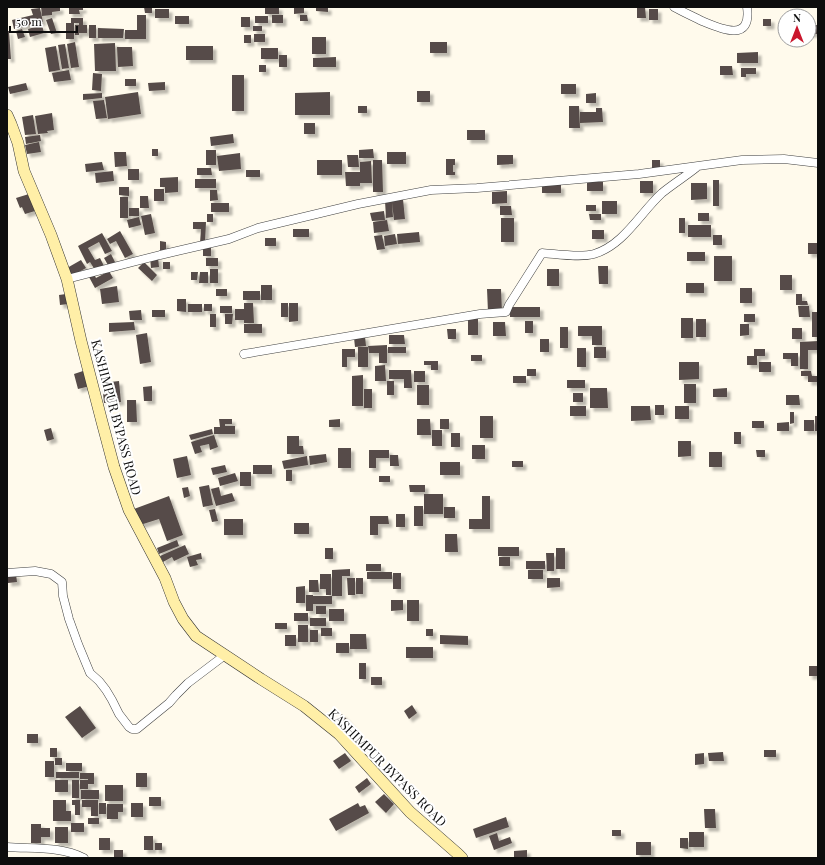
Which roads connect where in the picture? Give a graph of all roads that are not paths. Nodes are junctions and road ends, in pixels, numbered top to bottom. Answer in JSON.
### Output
{"nodes":[{"id":1,"x":674,"y":7,"type":"edge"},
{"id":2,"x":748,"y":7,"type":"edge"},
{"id":3,"x":7,"y":115,"type":"edge"},
{"id":4,"x":818,"y":163,"type":"edge"},
{"id":5,"x":698,"y":166,"type":"junction"},
{"id":6,"x":67,"y":279,"type":"junction"},
{"id":7,"x":244,"y":354,"type":"dead end"},
{"id":8,"x":7,"y":573,"type":"edge"},
{"id":9,"x":225,"y":655,"type":"junction"},
{"id":10,"x":7,"y":847,"type":"edge"},
{"id":11,"x":84,"y":858,"type":"edge"},
{"id":12,"x":462,"y":858,"type":"edge"}],
"edges":[{"from":1,"to":2,"type":"street"},
{"from":3,"to":6,"type":"main road","name":"KASHIMPUR BYPASS ROAD"},
{"from":4,"to":5,"type":"street"},
{"from":5,"to":6,"type":"street"},
{"from":5,"to":7,"type":"street"},
{"from":6,"to":9,"type":"main road","name":"KASHIMPUR BYPASS ROAD"},
{"from":8,"to":9,"type":"street"},
{"from":9,"to":12,"type":"main road","name":"KASHIMPUR BYPASS ROAD"},
{"from":10,"to":11,"type":"street"}]}
